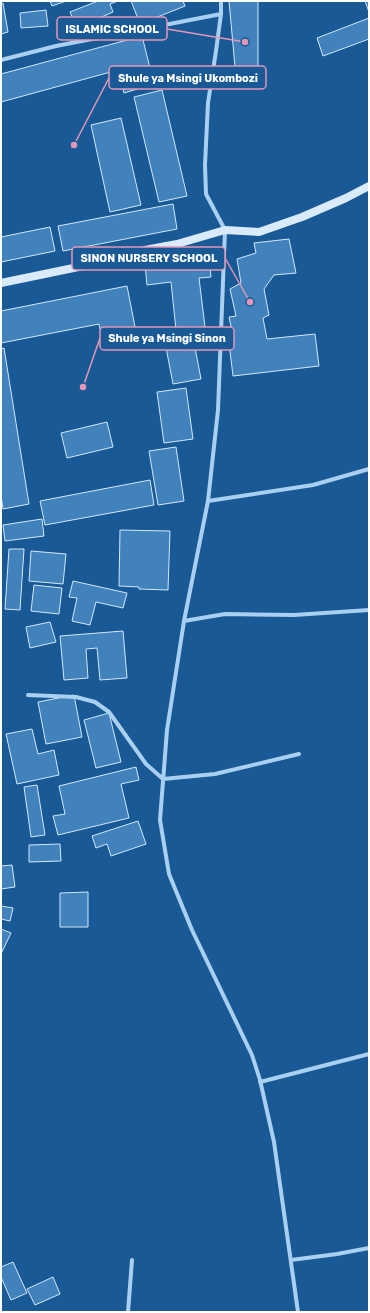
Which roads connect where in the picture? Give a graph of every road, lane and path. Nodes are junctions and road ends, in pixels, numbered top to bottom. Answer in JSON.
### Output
{"nodes":[{"id":1,"x":221,"y":1,"type":"edge"},
{"id":2,"x":221,"y":14,"type":"junction"},
{"id":3,"x":1,"y":60,"type":"edge"},
{"id":4,"x":369,"y":186,"type":"edge"},
{"id":5,"x":225,"y":230,"type":"junction"},
{"id":6,"x":1,"y":282,"type":"edge"},
{"id":7,"x":369,"y":469,"type":"edge"},
{"id":8,"x":208,"y":501,"type":"junction"},
{"id":9,"x":369,"y":610,"type":"edge"},
{"id":10,"x":184,"y":621,"type":"junction"},
{"id":11,"x":28,"y":695,"type":"dead end"},
{"id":12,"x":299,"y":754,"type":"dead end"},
{"id":13,"x":163,"y":779,"type":"junction"},
{"id":14,"x":369,"y":1054,"type":"edge"},
{"id":15,"x":260,"y":1082,"type":"junction"},
{"id":16,"x":369,"y":1248,"type":"edge"},
{"id":17,"x":132,"y":1260,"type":"dead end"},
{"id":18,"x":292,"y":1260,"type":"junction"},
{"id":19,"x":128,"y":1312,"type":"edge"},
{"id":20,"x":298,"y":1312,"type":"edge"}],
"edges":[{"from":1,"to":2,"type":"street"},
{"from":2,"to":3,"type":"street"},
{"from":2,"to":5,"type":"street"},
{"from":4,"to":5,"type":"street"},
{"from":5,"to":6,"type":"street"},
{"from":5,"to":8,"type":"street"},
{"from":7,"to":8,"type":"street"},
{"from":8,"to":10,"type":"street"},
{"from":9,"to":10,"type":"street"},
{"from":10,"to":13,"type":"street"},
{"from":11,"to":13,"type":"street"},
{"from":12,"to":13,"type":"street"},
{"from":13,"to":15,"type":"street"},
{"from":14,"to":15,"type":"street"},
{"from":15,"to":18,"type":"street"},
{"from":16,"to":18,"type":"street"},
{"from":17,"to":19,"type":"street"},
{"from":18,"to":20,"type":"street"}]}
